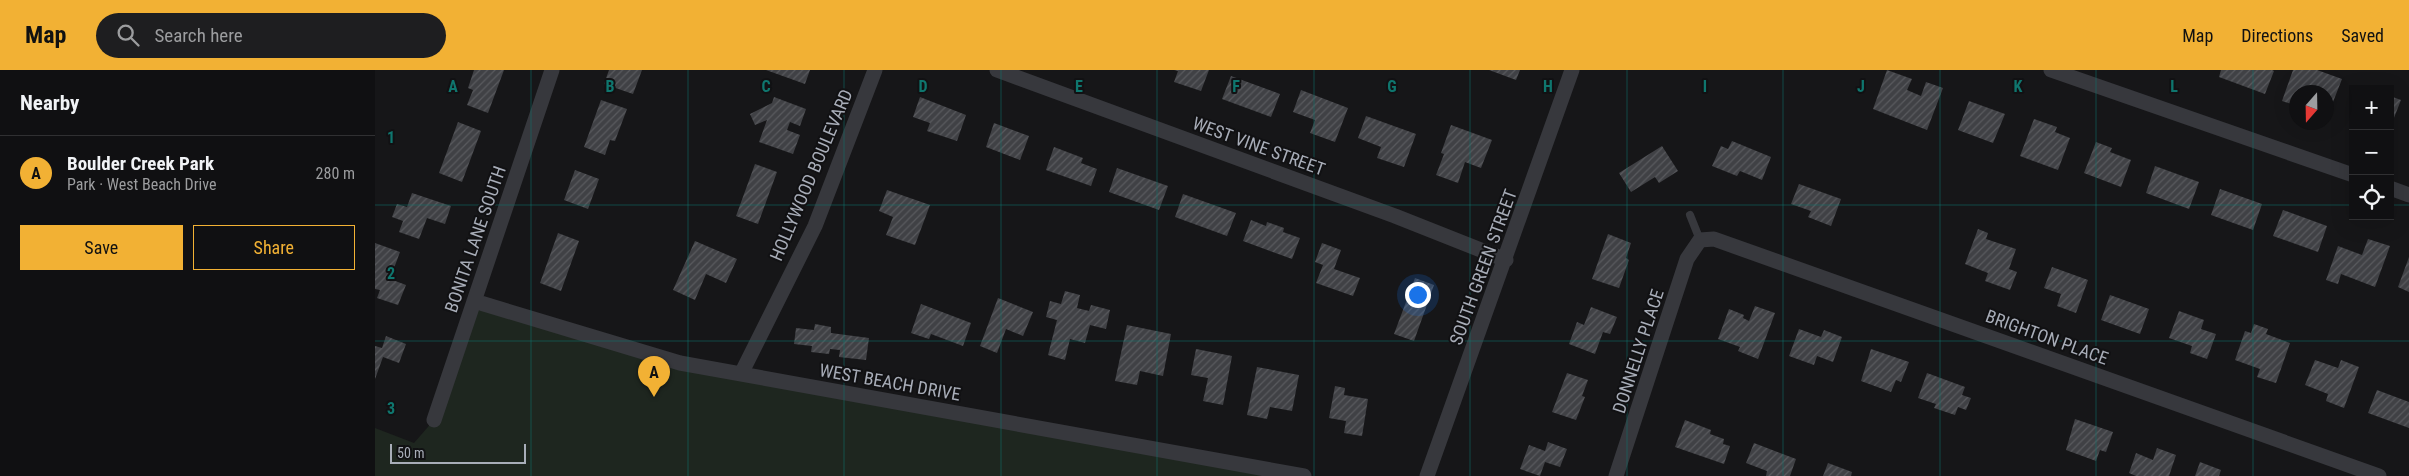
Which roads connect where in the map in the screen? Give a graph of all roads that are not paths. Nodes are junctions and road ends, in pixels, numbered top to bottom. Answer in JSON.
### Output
{"nodes":[{"id":1,"x":552,"y":70,"type":"edge"},
{"id":2,"x":875,"y":70,"type":"edge"},
{"id":3,"x":997,"y":70,"type":"edge"},
{"id":4,"x":1572,"y":70,"type":"edge"},
{"id":5,"x":2051,"y":70,"type":"edge"},
{"id":6,"x":2349,"y":174,"type":"edge"},
{"id":7,"x":2394,"y":189,"type":"edge"},
{"id":8,"x":2409,"y":195,"type":"edge"},
{"id":9,"x":1690,"y":215,"type":"dead end"},
{"id":10,"x":1700,"y":240,"type":"junction"},
{"id":11,"x":1506,"y":260,"type":"junction"},
{"id":12,"x":474,"y":301,"type":"junction"},
{"id":13,"x":741,"y":374,"type":"junction"},
{"id":14,"x":434,"y":420,"type":"dead end"},
{"id":15,"x":1304,"y":476,"type":"edge"},
{"id":16,"x":1427,"y":476,"type":"edge"},
{"id":17,"x":1616,"y":476,"type":"edge"},
{"id":18,"x":2379,"y":476,"type":"edge"}],
"edges":[{"from":1,"to":12,"type":"street","name":"BONITA LANE SOUTH"},
{"from":2,"to":13,"type":"street","name":"HOLLYWOOD BOULEVARD"},
{"from":3,"to":11,"type":"street","name":"WEST VINE STREET"},
{"from":4,"to":11,"type":"street","name":"SOUTH GREEN STREET"},
{"from":5,"to":6,"type":"street"},
{"from":7,"to":8,"type":"street"},
{"from":9,"to":10,"type":"lane"},
{"from":10,"to":17,"type":"street","name":"DONNELLY PLACE"},
{"from":10,"to":18,"type":"street","name":"BRIGHTON PLACE"},
{"from":11,"to":16,"type":"street","name":"SOUTH GREEN STREET"},
{"from":12,"to":13,"type":"street","name":"WEST BEACH DRIVE"},
{"from":12,"to":14,"type":"street","name":"BONITA LANE SOUTH"},
{"from":13,"to":15,"type":"street","name":"WEST BEACH DRIVE"}]}
